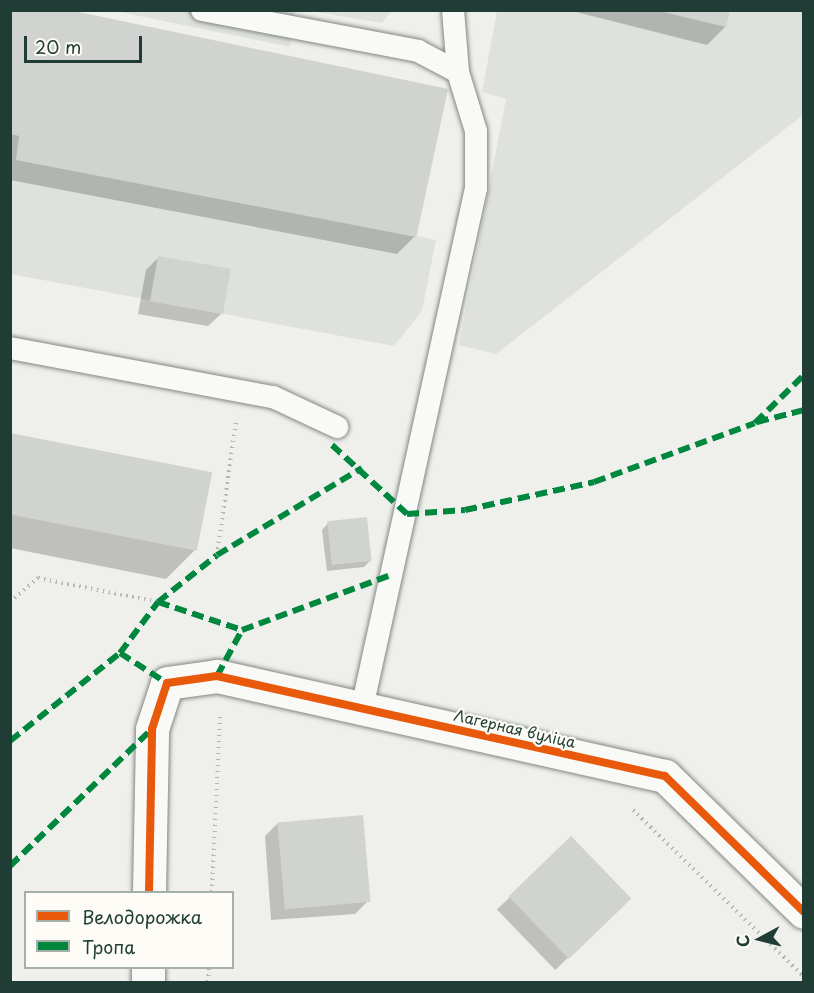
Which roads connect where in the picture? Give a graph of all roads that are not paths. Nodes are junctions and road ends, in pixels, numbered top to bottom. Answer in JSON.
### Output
{"nodes":[{"id":1,"x":202,"y":10,"type":"edge"},
{"id":2,"x":453,"y":10,"type":"edge"},
{"id":3,"x":458,"y":72,"type":"junction"},
{"id":4,"x":10,"y":348,"type":"edge"},
{"id":5,"x":337,"y":427,"type":"dead end"},
{"id":6,"x":362,"y":708,"type":"junction"},
{"id":7,"x":149,"y":891,"type":"edge"},
{"id":8,"x":804,"y":912,"type":"edge"}],
"edges":[{"from":1,"to":3,"type":"lane"},
{"from":2,"to":3,"type":"lane"},
{"from":3,"to":6,"type":"lane"},
{"from":4,"to":5,"type":"lane"},
{"from":6,"to":7,"type":"street","name":"Лагерная вуліца"},
{"from":6,"to":8,"type":"street","name":"Лагерная вуліца"}]}
